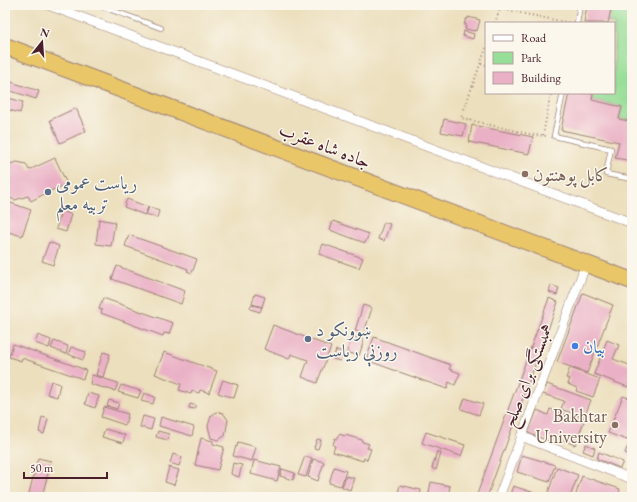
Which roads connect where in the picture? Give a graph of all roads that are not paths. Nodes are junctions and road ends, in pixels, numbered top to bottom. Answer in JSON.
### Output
{"nodes":[{"id":1,"x":48,"y":5,"type":"edge"},
{"id":2,"x":98,"y":5,"type":"edge"},
{"id":3,"x":580,"y":5,"type":"edge"},
{"id":4,"x":577,"y":22,"type":"edge"},
{"id":5,"x":161,"y":28,"type":"dead end"},
{"id":6,"x":5,"y":46,"type":"edge"},
{"id":7,"x":563,"y":94,"type":"edge"},
{"id":8,"x":632,"y":179,"type":"edge"},
{"id":9,"x":632,"y":223,"type":"edge"},
{"id":10,"x":586,"y":264,"type":"junction"},
{"id":11,"x":632,"y":280,"type":"edge"},
{"id":12,"x":521,"y":436,"type":"junction"},
{"id":13,"x":632,"y":479,"type":"edge"},
{"id":14,"x":499,"y":497,"type":"edge"}],
"edges":[{"from":1,"to":9,"type":"street"},
{"from":2,"to":5,"type":"lane"},
{"from":3,"to":4,"type":"lane"},
{"from":6,"to":10,"type":"highway","name":"جاده شاه عقرب"},
{"from":7,"to":8,"type":"lane"},
{"from":10,"to":11,"type":"highway","name":"جاده شاه عقرب"},
{"from":10,"to":12,"type":"street","name":"همبستگی برای صلح"},
{"from":12,"to":13,"type":"street"},
{"from":12,"to":14,"type":"street","name":"همبستگی برای صلح"}]}
